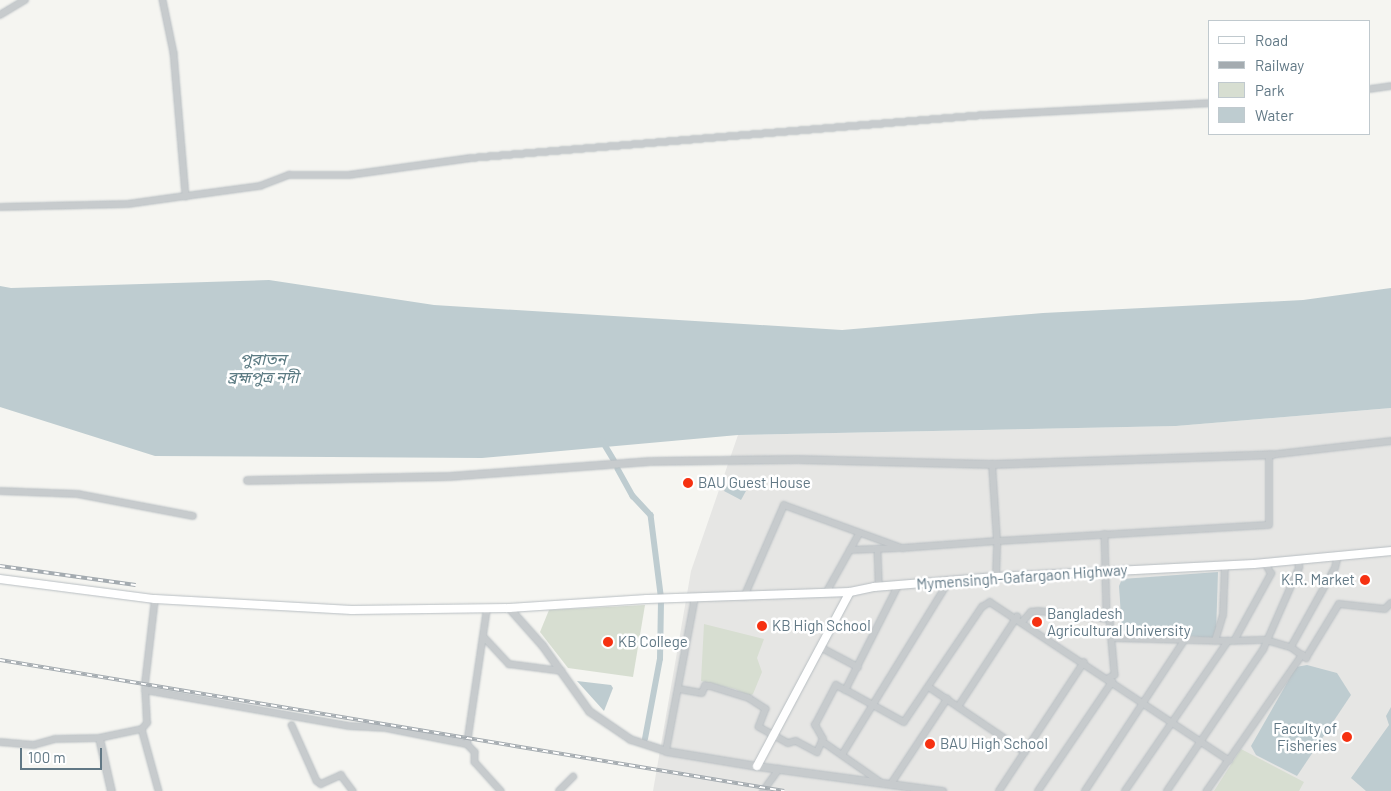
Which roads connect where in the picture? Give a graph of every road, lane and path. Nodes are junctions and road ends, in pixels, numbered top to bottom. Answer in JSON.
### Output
{"nodes":[{"id":1,"x":25,"y":0,"type":"edge"},
{"id":2,"x":163,"y":0,"type":"edge"},
{"id":3,"x":0,"y":15,"type":"edge"},
{"id":4,"x":1391,"y":86,"type":"edge"},
{"id":5,"x":1371,"y":89,"type":"edge"},
{"id":6,"x":1208,"y":103,"type":"edge"},
{"id":7,"x":186,"y":196,"type":"junction"},
{"id":8,"x":0,"y":207,"type":"edge"},
{"id":9,"x":1391,"y":441,"type":"edge"},
{"id":10,"x":1272,"y":454,"type":"junction"},
{"id":11,"x":992,"y":464,"type":"junction"},
{"id":12,"x":248,"y":480,"type":"dead end"},
{"id":13,"x":0,"y":491,"type":"edge"},
{"id":14,"x":192,"y":516,"type":"dead end"},
{"id":15,"x":859,"y":534,"type":"junction"},
{"id":16,"x":1105,"y":534,"type":"junction"},
{"id":17,"x":997,"y":541,"type":"junction"},
{"id":18,"x":902,"y":548,"type":"junction"},
{"id":19,"x":850,"y":550,"type":"junction"},
{"id":20,"x":878,"y":550,"type":"junction"},
{"id":21,"x":1391,"y":551,"type":"edge"},
{"id":22,"x":1334,"y":557,"type":"junction"},
{"id":23,"x":1298,"y":560,"type":"junction"},
{"id":24,"x":1265,"y":563,"type":"junction"},
{"id":25,"x":1224,"y":565,"type":"junction"},
{"id":26,"x":1107,"y":572,"type":"junction"},
{"id":27,"x":996,"y":577,"type":"junction"},
{"id":28,"x":0,"y":579,"type":"edge"},
{"id":29,"x":949,"y":581,"type":"junction"},
{"id":30,"x":900,"y":585,"type":"junction"},
{"id":31,"x":879,"y":586,"type":"junction"},
{"id":32,"x":850,"y":592,"type":"junction"},
{"id":33,"x":826,"y":593,"type":"junction"},
{"id":34,"x":744,"y":597,"type":"junction"},
{"id":35,"x":695,"y":598,"type":"junction"},
{"id":36,"x":155,"y":599,"type":"junction"},
{"id":37,"x":1391,"y":603,"type":"edge"},
{"id":38,"x":487,"y":608,"type":"junction"},
{"id":39,"x":509,"y":608,"type":"junction"},
{"id":40,"x":1017,"y":617,"type":"junction"},
{"id":41,"x":1107,"y":618,"type":"junction"},
{"id":42,"x":1023,"y":621,"type":"junction"},
{"id":43,"x":484,"y":638,"type":"junction"},
{"id":44,"x":1114,"y":638,"type":"junction"},
{"id":45,"x":1266,"y":640,"type":"junction"},
{"id":46,"x":1184,"y":641,"type":"junction"},
{"id":47,"x":1215,"y":641,"type":"junction"},
{"id":48,"x":1231,"y":641,"type":"junction"},
{"id":49,"x":820,"y":647,"type":"junction"},
{"id":50,"x":1291,"y":647,"type":"junction"},
{"id":51,"x":1302,"y":655,"type":"junction"},
{"id":52,"x":1084,"y":662,"type":"junction"},
{"id":53,"x":858,"y":667,"type":"junction"},
{"id":54,"x":562,"y":671,"type":"junction"},
{"id":55,"x":1110,"y":680,"type":"junction"},
{"id":56,"x":929,"y":686,"type":"junction"},
{"id":57,"x":679,"y":689,"type":"junction"},
{"id":58,"x":145,"y":690,"type":"junction"},
{"id":59,"x":846,"y":690,"type":"junction"},
{"id":60,"x":947,"y":699,"type":"junction"},
{"id":61,"x":1143,"y":702,"type":"junction"},
{"id":62,"x":873,"y":705,"type":"junction"},
{"id":63,"x":958,"y":706,"type":"junction"},
{"id":64,"x":1172,"y":722,"type":"junction"},
{"id":65,"x":292,"y":725,"type":"dead end"},
{"id":66,"x":142,"y":729,"type":"junction"},
{"id":67,"x":774,"y":735,"type":"junction"},
{"id":68,"x":99,"y":738,"type":"junction"},
{"id":69,"x":822,"y":741,"type":"junction"},
{"id":70,"x":0,"y":742,"type":"edge"},
{"id":71,"x":1202,"y":742,"type":"junction"},
{"id":72,"x":467,"y":744,"type":"junction"},
{"id":73,"x":666,"y":750,"type":"junction"},
{"id":74,"x":1025,"y":752,"type":"junction"},
{"id":75,"x":842,"y":755,"type":"junction"},
{"id":76,"x":1229,"y":760,"type":"junction"},
{"id":77,"x":758,"y":766,"type":"junction"},
{"id":78,"x":779,"y":769,"type":"junction"},
{"id":79,"x":573,"y":776,"type":"dead end"},
{"id":80,"x":887,"y":784,"type":"junction"},
{"id":81,"x":111,"y":791,"type":"edge"},
{"id":82,"x":159,"y":791,"type":"edge"},
{"id":83,"x":353,"y":791,"type":"edge"},
{"id":84,"x":501,"y":791,"type":"edge"},
{"id":85,"x":559,"y":791,"type":"edge"},
{"id":86,"x":763,"y":791,"type":"edge"},
{"id":87,"x":942,"y":791,"type":"edge"},
{"id":88,"x":999,"y":791,"type":"edge"},
{"id":89,"x":1038,"y":791,"type":"edge"},
{"id":90,"x":1085,"y":791,"type":"edge"},
{"id":91,"x":1125,"y":791,"type":"edge"},
{"id":92,"x":1167,"y":791,"type":"edge"},
{"id":93,"x":1207,"y":791,"type":"edge"}],
"edges":[{"from":1,"to":3,"type":"street"},
{"from":2,"to":7,"type":"street"},
{"from":4,"to":5,"type":"street"},
{"from":6,"to":7,"type":"street"},
{"from":7,"to":8,"type":"street"},
{"from":9,"to":10,"type":"street"},
{"from":10,"to":11,"type":"street"},
{"from":10,"to":16,"type":"street"},
{"from":11,"to":12,"type":"street"},
{"from":11,"to":17,"type":"street"},
{"from":13,"to":14,"type":"street"},
{"from":15,"to":18,"type":"street"},
{"from":15,"to":19,"type":"street"},
{"from":15,"to":34,"type":"street"},
{"from":16,"to":17,"type":"street"},
{"from":16,"to":26,"type":"street"},
{"from":17,"to":18,"type":"street"},
{"from":17,"to":27,"type":"street"},
{"from":18,"to":20,"type":"street"},
{"from":19,"to":20,"type":"street"},
{"from":19,"to":33,"type":"street"},
{"from":20,"to":31,"type":"street"},
{"from":21,"to":22,"type":"main road","name":"Mymensingh-Gafargaon Highway"},
{"from":22,"to":23,"type":"main road","name":"Mymensingh-Gafargaon Highway"},
{"from":22,"to":50,"type":"street"},
{"from":23,"to":24,"type":"main road","name":"Mymensingh-Gafargaon Highway"},
{"from":23,"to":45,"type":"street"},
{"from":24,"to":25,"type":"main road","name":"Mymensingh-Gafargaon Highway"},
{"from":24,"to":48,"type":"street"},
{"from":25,"to":26,"type":"main road","name":"Mymensingh-Gafargaon Highway"},
{"from":25,"to":47,"type":"street"},
{"from":26,"to":27,"type":"main road","name":"Mymensingh-Gafargaon Highway"},
{"from":26,"to":41,"type":"street"},
{"from":27,"to":29,"type":"main road","name":"Mymensingh-Gafargaon Highway"},
{"from":28,"to":36,"type":"main road","name":"Mymensingh-Gafargaon Highway"},
{"from":29,"to":30,"type":"main road","name":"Mymensingh-Gafargaon Highway"},
{"from":29,"to":62,"type":"street"},
{"from":30,"to":31,"type":"main road","name":"Mymensingh-Gafargaon Highway"},
{"from":30,"to":53,"type":"street"},
{"from":31,"to":32,"type":"main road","name":"Mymensingh-Gafargaon Highway"},
{"from":32,"to":33,"type":"main road","name":"Mymensingh-Gafargaon Highway"},
{"from":32,"to":49,"type":"main road"},
{"from":33,"to":34,"type":"main road","name":"Mymensingh-Gafargaon Highway"},
{"from":34,"to":35,"type":"main road","name":"Mymensingh-Gafargaon Highway"},
{"from":35,"to":39,"type":"main road","name":"Mymensingh-Gafargaon Highway"},
{"from":35,"to":57,"type":"street"},
{"from":36,"to":38,"type":"main road","name":"Mymensingh-Gafargaon Highway"},
{"from":36,"to":58,"type":"street"},
{"from":37,"to":51,"type":"street"},
{"from":38,"to":39,"type":"main road","name":"Mymensingh-Gafargaon Highway"},
{"from":38,"to":43,"type":"street"},
{"from":39,"to":54,"type":"street"},
{"from":40,"to":42,"type":"street"},
{"from":40,"to":56,"type":"street"},
{"from":40,"to":63,"type":"street"},
{"from":41,"to":42,"type":"street"},
{"from":41,"to":44,"type":"street"},
{"from":42,"to":52,"type":"street"},
{"from":43,"to":54,"type":"street"},
{"from":43,"to":72,"type":"street"},
{"from":44,"to":46,"type":"street"},
{"from":44,"to":55,"type":"street"},
{"from":45,"to":48,"type":"street"},
{"from":45,"to":50,"type":"street"},
{"from":45,"to":71,"type":"street"},
{"from":46,"to":47,"type":"street"},
{"from":46,"to":61,"type":"street"},
{"from":47,"to":48,"type":"street"},
{"from":48,"to":64,"type":"street"},
{"from":49,"to":53,"type":"street"},
{"from":49,"to":67,"type":"main road"},
{"from":50,"to":51,"type":"street"},
{"from":51,"to":76,"type":"street"},
{"from":52,"to":55,"type":"street"},
{"from":52,"to":74,"type":"street"},
{"from":53,"to":59,"type":"street"},
{"from":54,"to":73,"type":"street"},
{"from":55,"to":61,"type":"street"},
{"from":55,"to":89,"type":"street"},
{"from":56,"to":60,"type":"street"},
{"from":56,"to":62,"type":"street"},
{"from":57,"to":67,"type":"street"},
{"from":57,"to":73,"type":"street"},
{"from":58,"to":66,"type":"street"},
{"from":58,"to":72,"type":"street"},
{"from":59,"to":62,"type":"street"},
{"from":59,"to":69,"type":"street"},
{"from":60,"to":63,"type":"street"},
{"from":60,"to":80,"type":"street"},
{"from":61,"to":64,"type":"street"},
{"from":61,"to":90,"type":"street"},
{"from":62,"to":75,"type":"street"},
{"from":63,"to":74,"type":"street"},
{"from":64,"to":71,"type":"street"},
{"from":64,"to":91,"type":"street"},
{"from":65,"to":83,"type":"street"},
{"from":66,"to":68,"type":"street"},
{"from":66,"to":82,"type":"street"},
{"from":67,"to":69,"type":"street"},
{"from":67,"to":77,"type":"main road"},
{"from":68,"to":70,"type":"street"},
{"from":68,"to":81,"type":"street"},
{"from":69,"to":75,"type":"street"},
{"from":71,"to":76,"type":"street"},
{"from":71,"to":92,"type":"street"},
{"from":72,"to":84,"type":"street"},
{"from":73,"to":77,"type":"street"},
{"from":74,"to":88,"type":"street"},
{"from":75,"to":80,"type":"street"},
{"from":76,"to":93,"type":"street"},
{"from":77,"to":78,"type":"street"},
{"from":78,"to":80,"type":"street"},
{"from":78,"to":86,"type":"street"},
{"from":79,"to":85,"type":"street"},
{"from":80,"to":87,"type":"street"}]}
